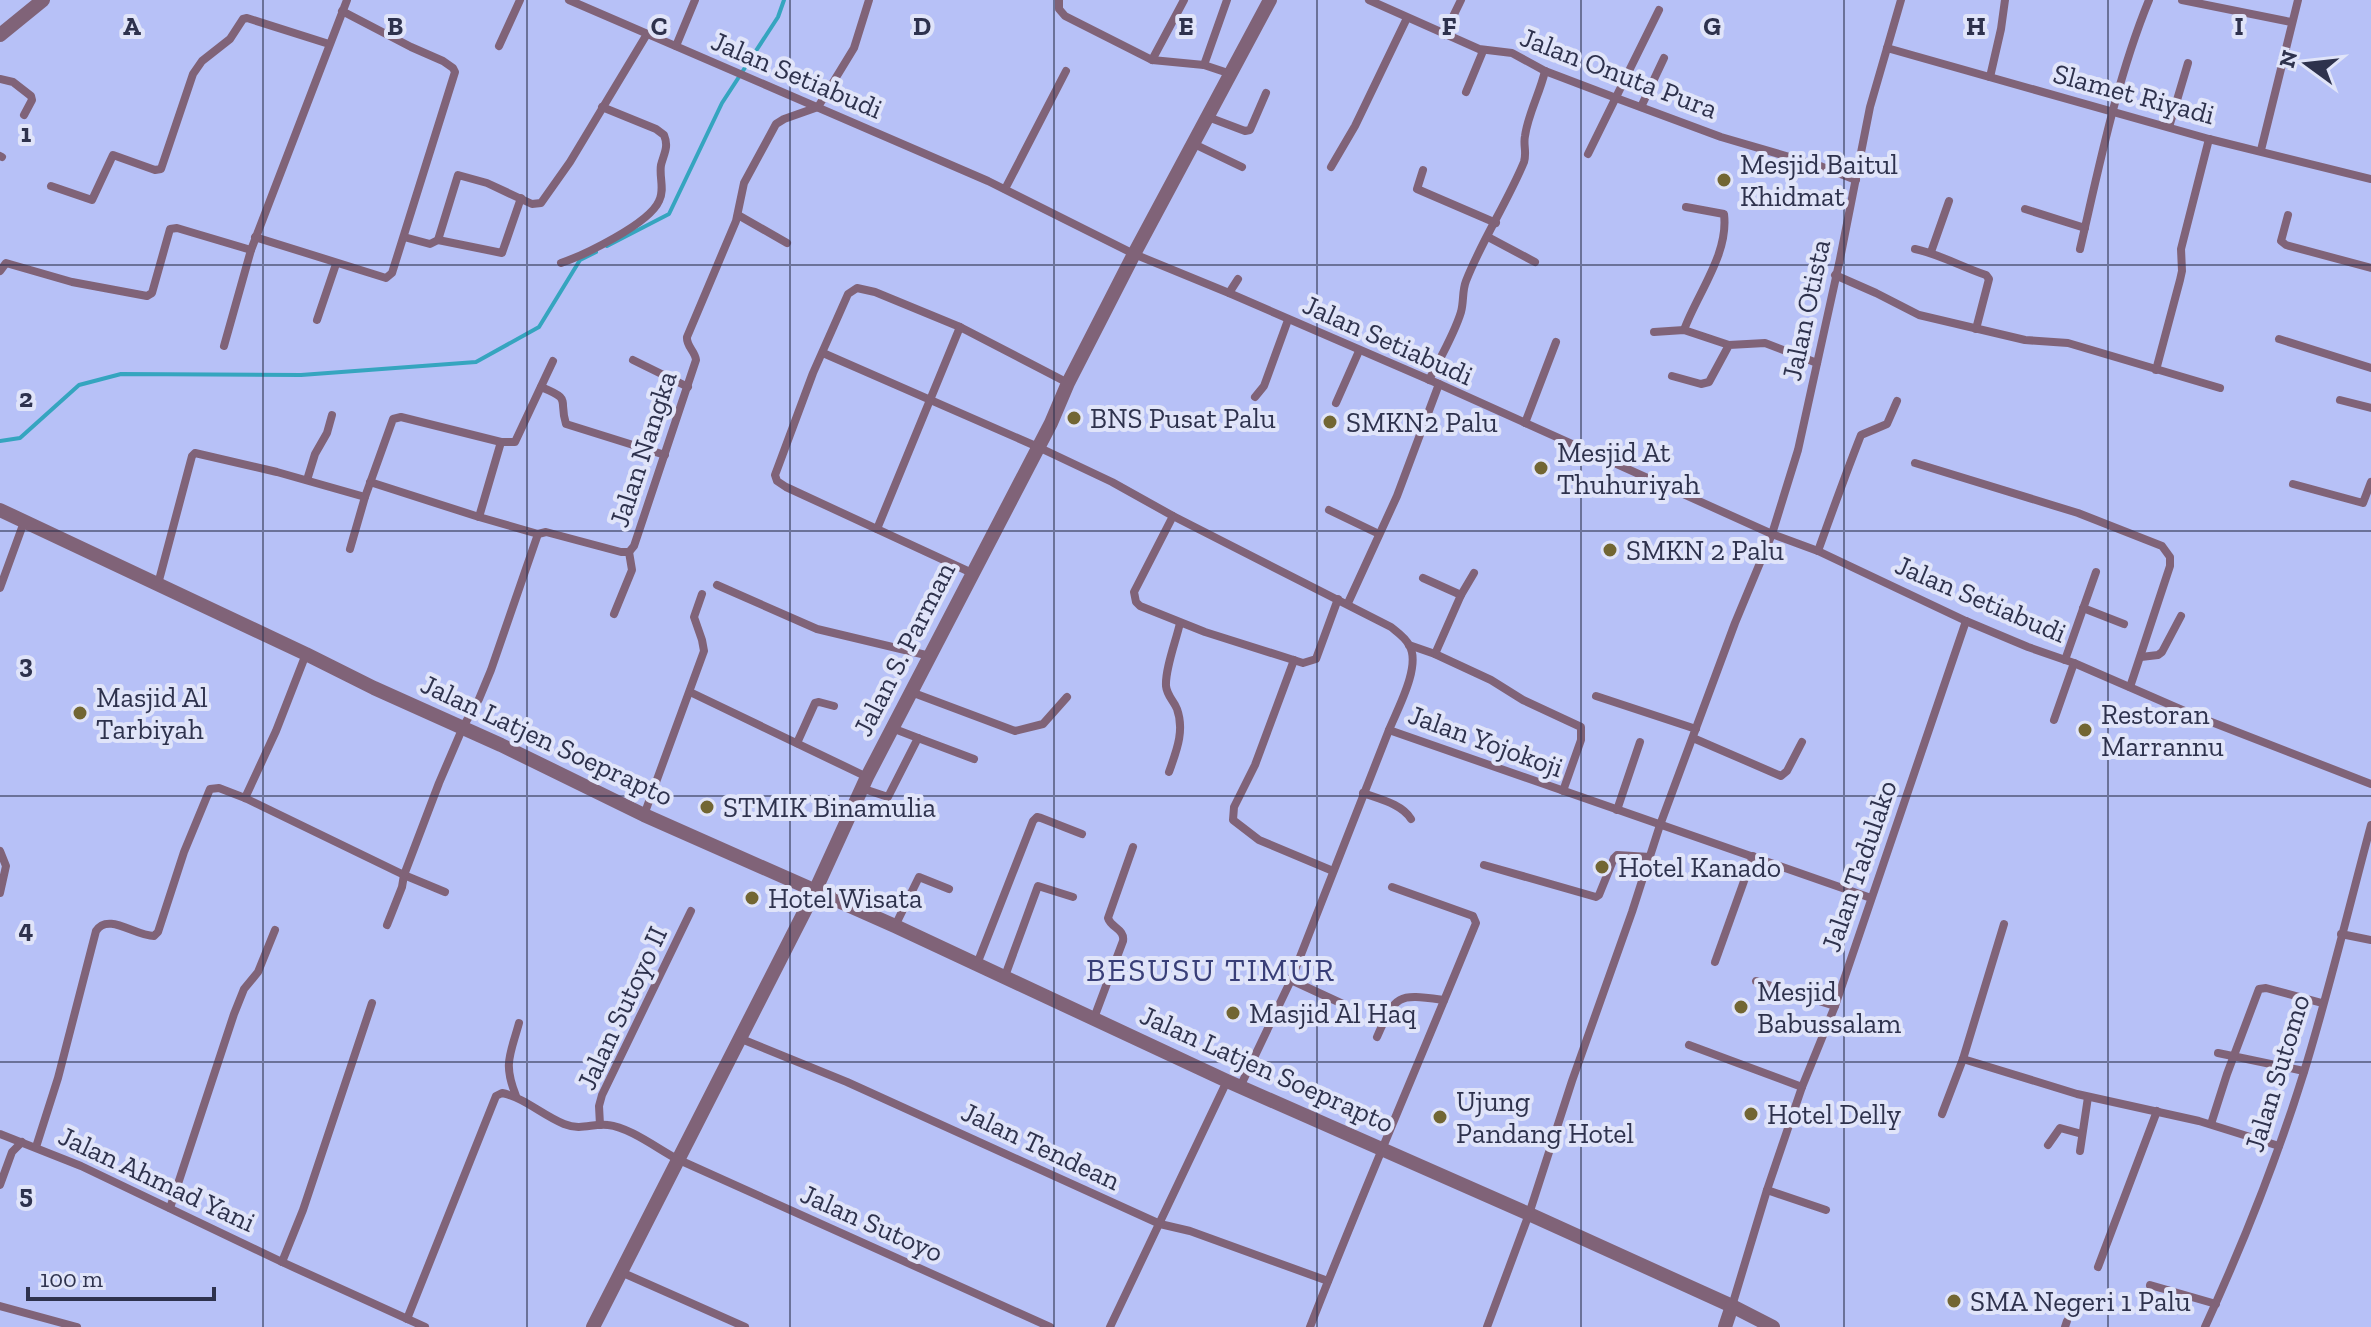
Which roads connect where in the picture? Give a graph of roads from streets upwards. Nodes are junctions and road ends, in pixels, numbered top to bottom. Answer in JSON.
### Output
{"nodes":[{"id":1,"x":43,"y":0,"type":"edge"},
{"id":2,"x":347,"y":0,"type":"edge"},
{"id":3,"x":520,"y":0,"type":"edge"},
{"id":4,"x":569,"y":0,"type":"edge"},
{"id":5,"x":695,"y":0,"type":"edge"},
{"id":6,"x":869,"y":0,"type":"edge"},
{"id":7,"x":1059,"y":0,"type":"edge"},
{"id":8,"x":1184,"y":0,"type":"edge"},
{"id":9,"x":1227,"y":0,"type":"edge"},
{"id":10,"x":1270,"y":0,"type":"edge"},
{"id":11,"x":1369,"y":0,"type":"edge"},
{"id":12,"x":1461,"y":0,"type":"edge"},
{"id":13,"x":1901,"y":0,"type":"edge"},
{"id":14,"x":2005,"y":0,"type":"edge"},
{"id":15,"x":2149,"y":0,"type":"edge"},
{"id":16,"x":2182,"y":0,"type":"edge"},
{"id":17,"x":2298,"y":0,"type":"edge"},
{"id":18,"x":1659,"y":10,"type":"dead end"},
{"id":19,"x":342,"y":11,"type":"junction"},
{"id":20,"x":1407,"y":18,"type":"junction"},
{"id":21,"x":2291,"y":22,"type":"junction"},
{"id":22,"x":3,"y":28,"type":"edge"},
{"id":23,"x":647,"y":34,"type":"junction"},
{"id":24,"x":1444,"y":35,"type":"junction"},
{"id":25,"x":329,"y":44,"type":"junction"},
{"id":26,"x":499,"y":46,"type":"dead end"},
{"id":27,"x":676,"y":46,"type":"junction"},
{"id":28,"x":1887,"y":48,"type":"junction"},
{"id":29,"x":1483,"y":51,"type":"junction"},
{"id":30,"x":1664,"y":58,"type":"dead end"},
{"id":31,"x":1152,"y":60,"type":"junction"},
{"id":32,"x":2188,"y":63,"type":"dead end"},
{"id":33,"x":1204,"y":65,"type":"junction"},
{"id":34,"x":1066,"y":71,"type":"dead end"},
{"id":35,"x":1545,"y":71,"type":"junction"},
{"id":36,"x":1231,"y":74,"type":"junction"},
{"id":37,"x":1990,"y":77,"type":"junction"},
{"id":38,"x":0,"y":79,"type":"edge"},
{"id":39,"x":1466,"y":92,"type":"dead end"},
{"id":40,"x":1266,"y":93,"type":"dead end"},
{"id":41,"x":1616,"y":98,"type":"junction"},
{"id":42,"x":602,"y":107,"type":"junction"},
{"id":43,"x":818,"y":107,"type":"junction"},
{"id":44,"x":1641,"y":107,"type":"junction"},
{"id":45,"x":2114,"y":112,"type":"junction"},
{"id":46,"x":24,"y":115,"type":"dead end"},
{"id":47,"x":1208,"y":117,"type":"junction"},
{"id":48,"x":2169,"y":127,"type":"junction"},
{"id":49,"x":2209,"y":139,"type":"junction"},
{"id":50,"x":1194,"y":144,"type":"junction"},
{"id":51,"x":2261,"y":150,"type":"junction"},
{"id":52,"x":1588,"y":154,"type":"dead end"},
{"id":53,"x":1242,"y":167,"type":"dead end"},
{"id":54,"x":1331,"y":167,"type":"dead end"},
{"id":55,"x":1423,"y":170,"type":"dead end"},
{"id":56,"x":2371,"y":179,"type":"edge"},
{"id":57,"x":1856,"y":180,"type":"junction"},
{"id":58,"x":51,"y":186,"type":"dead end"},
{"id":59,"x":1005,"y":189,"type":"junction"},
{"id":60,"x":521,"y":198,"type":"junction"},
{"id":61,"x":1949,"y":201,"type":"dead end"},
{"id":62,"x":1686,"y":207,"type":"dead end"},
{"id":63,"x":2025,"y":209,"type":"dead end"},
{"id":64,"x":738,"y":215,"type":"junction"},
{"id":65,"x":2288,"y":215,"type":"dead end"},
{"id":66,"x":1496,"y":223,"type":"junction"},
{"id":67,"x":2085,"y":228,"type":"junction"},
{"id":68,"x":255,"y":237,"type":"junction"},
{"id":69,"x":404,"y":237,"type":"junction"},
{"id":70,"x":1488,"y":237,"type":"junction"},
{"id":71,"x":438,"y":240,"type":"junction"},
{"id":72,"x":787,"y":243,"type":"dead end"},
{"id":73,"x":1915,"y":249,"type":"dead end"},
{"id":74,"x":2080,"y":249,"type":"dead end"},
{"id":75,"x":251,"y":250,"type":"junction"},
{"id":76,"x":1931,"y":252,"type":"junction"},
{"id":77,"x":1134,"y":254,"type":"junction"},
{"id":78,"x":3,"y":261,"type":"edge"},
{"id":79,"x":1535,"y":262,"type":"dead end"},
{"id":80,"x":561,"y":263,"type":"dead end"},
{"id":81,"x":336,"y":264,"type":"junction"},
{"id":82,"x":2371,"y":268,"type":"edge"},
{"id":83,"x":0,"y":271,"type":"edge"},
{"id":84,"x":1835,"y":275,"type":"junction"},
{"id":85,"x":1238,"y":279,"type":"dead end"},
{"id":86,"x":1229,"y":293,"type":"junction"},
{"id":87,"x":317,"y":320,"type":"dead end"},
{"id":88,"x":1288,"y":320,"type":"junction"},
{"id":89,"x":960,"y":327,"type":"junction"},
{"id":90,"x":1976,"y":329,"type":"junction"},
{"id":91,"x":1684,"y":330,"type":"junction"},
{"id":92,"x":1654,"y":332,"type":"dead end"},
{"id":93,"x":2279,"y":339,"type":"dead end"},
{"id":94,"x":1556,"y":342,"type":"dead end"},
{"id":95,"x":1729,"y":345,"type":"junction"},
{"id":96,"x":224,"y":346,"type":"dead end"},
{"id":97,"x":1359,"y":351,"type":"junction"},
{"id":98,"x":823,"y":353,"type":"junction"},
{"id":99,"x":633,"y":360,"type":"dead end"},
{"id":100,"x":553,"y":361,"type":"dead end"},
{"id":101,"x":1817,"y":363,"type":"junction"},
{"id":102,"x":2371,"y":368,"type":"edge"},
{"id":103,"x":2156,"y":370,"type":"junction"},
{"id":104,"x":1672,"y":376,"type":"dead end"},
{"id":105,"x":1429,"y":380,"type":"junction"},
{"id":106,"x":1068,"y":383,"type":"junction"},
{"id":107,"x":1439,"y":384,"type":"junction"},
{"id":108,"x":541,"y":387,"type":"junction"},
{"id":109,"x":688,"y":387,"type":"junction"},
{"id":110,"x":2220,"y":388,"type":"dead end"},
{"id":111,"x":1255,"y":397,"type":"dead end"},
{"id":112,"x":930,"y":399,"type":"junction"},
{"id":113,"x":2340,"y":400,"type":"dead end"},
{"id":114,"x":1897,"y":401,"type":"dead end"},
{"id":115,"x":1336,"y":403,"type":"dead end"},
{"id":116,"x":2371,"y":408,"type":"edge"},
{"id":117,"x":332,"y":415,"type":"dead end"},
{"id":118,"x":1525,"y":423,"type":"junction"},
{"id":119,"x":501,"y":442,"type":"junction"},
{"id":120,"x":1038,"y":447,"type":"junction"},
{"id":121,"x":665,"y":455,"type":"junction"},
{"id":122,"x":1915,"y":463,"type":"dead end"},
{"id":123,"x":307,"y":480,"type":"junction"},
{"id":124,"x":370,"y":482,"type":"junction"},
{"id":125,"x":2371,"y":482,"type":"edge"},
{"id":126,"x":2293,"y":484,"type":"dead end"},
{"id":127,"x":365,"y":497,"type":"junction"},
{"id":128,"x":0,"y":510,"type":"edge"},
{"id":129,"x":1329,"y":510,"type":"dead end"},
{"id":130,"x":1173,"y":516,"type":"junction"},
{"id":131,"x":479,"y":517,"type":"junction"},
{"id":132,"x":24,"y":522,"type":"junction"},
{"id":133,"x":877,"y":529,"type":"junction"},
{"id":134,"x":538,"y":534,"type":"junction"},
{"id":135,"x":1379,"y":534,"type":"junction"},
{"id":136,"x":1772,"y":534,"type":"junction"},
{"id":137,"x":350,"y":549,"type":"dead end"},
{"id":138,"x":1818,"y":551,"type":"junction"},
{"id":139,"x":629,"y":552,"type":"junction"},
{"id":140,"x":2096,"y":572,"type":"dead end"},
{"id":141,"x":972,"y":573,"type":"junction"},
{"id":142,"x":1474,"y":573,"type":"dead end"},
{"id":143,"x":1423,"y":578,"type":"dead end"},
{"id":144,"x":158,"y":584,"type":"junction"},
{"id":145,"x":717,"y":585,"type":"dead end"},
{"id":146,"x":0,"y":588,"type":"edge"},
{"id":147,"x":702,"y":594,"type":"dead end"},
{"id":148,"x":1461,"y":595,"type":"junction"},
{"id":149,"x":1338,"y":599,"type":"junction"},
{"id":150,"x":1348,"y":603,"type":"junction"},
{"id":151,"x":2083,"y":608,"type":"junction"},
{"id":152,"x":614,"y":614,"type":"dead end"},
{"id":153,"x":2181,"y":616,"type":"dead end"},
{"id":154,"x":1966,"y":621,"type":"junction"},
{"id":155,"x":1180,"y":623,"type":"junction"},
{"id":156,"x":2124,"y":624,"type":"dead end"},
{"id":157,"x":1409,"y":645,"type":"junction"},
{"id":158,"x":306,"y":654,"type":"junction"},
{"id":159,"x":1435,"y":654,"type":"junction"},
{"id":160,"x":930,"y":656,"type":"junction"},
{"id":161,"x":2141,"y":657,"type":"junction"},
{"id":162,"x":1294,"y":660,"type":"junction"},
{"id":163,"x":2069,"y":661,"type":"junction"},
{"id":164,"x":2130,"y":687,"type":"junction"},
{"id":165,"x":690,"y":692,"type":"junction"},
{"id":166,"x":911,"y":692,"type":"junction"},
{"id":167,"x":1596,"y":696,"type":"dead end"},
{"id":168,"x":1067,"y":697,"type":"dead end"},
{"id":169,"x":834,"y":706,"type":"dead end"},
{"id":170,"x":2054,"y":720,"type":"dead end"},
{"id":171,"x":463,"y":727,"type":"junction"},
{"id":172,"x":892,"y":728,"type":"junction"},
{"id":173,"x":1389,"y":730,"type":"junction"},
{"id":174,"x":1695,"y":733,"type":"junction"},
{"id":175,"x":918,"y":738,"type":"junction"},
{"id":176,"x":1640,"y":742,"type":"dead end"},
{"id":177,"x":1802,"y":742,"type":"dead end"},
{"id":178,"x":797,"y":743,"type":"junction"},
{"id":179,"x":974,"y":759,"type":"dead end"},
{"id":180,"x":1169,"y":772,"type":"dead end"},
{"id":181,"x":864,"y":783,"type":"junction"},
{"id":182,"x":2371,"y":784,"type":"edge"},
{"id":183,"x":1563,"y":791,"type":"junction"},
{"id":184,"x":1363,"y":793,"type":"junction"},
{"id":185,"x":245,"y":798,"type":"junction"},
{"id":186,"x":1617,"y":810,"type":"junction"},
{"id":187,"x":644,"y":815,"type":"junction"},
{"id":188,"x":1411,"y":819,"type":"dead end"},
{"id":189,"x":1660,"y":825,"type":"junction"},
{"id":190,"x":2371,"y":825,"type":"edge"},
{"id":191,"x":1082,"y":834,"type":"dead end"},
{"id":192,"x":1133,"y":847,"type":"dead end"},
{"id":193,"x":0,"y":851,"type":"edge"},
{"id":194,"x":1753,"y":856,"type":"junction"},
{"id":195,"x":1650,"y":857,"type":"junction"},
{"id":196,"x":1484,"y":865,"type":"dead end"},
{"id":197,"x":1333,"y":871,"type":"junction"},
{"id":198,"x":404,"y":875,"type":"junction"},
{"id":199,"x":1392,"y":887,"type":"dead end"},
{"id":200,"x":949,"y":889,"type":"dead end"},
{"id":201,"x":815,"y":891,"type":"junction"},
{"id":202,"x":445,"y":892,"type":"dead end"},
{"id":203,"x":0,"y":893,"type":"edge"},
{"id":204,"x":1073,"y":897,"type":"dead end"},
{"id":205,"x":1871,"y":898,"type":"junction"},
{"id":206,"x":691,"y":911,"type":"dead end"},
{"id":207,"x":2004,"y":924,"type":"dead end"},
{"id":208,"x":387,"y":925,"type":"dead end"},
{"id":209,"x":895,"y":926,"type":"junction"},
{"id":210,"x":275,"y":930,"type":"dead end"},
{"id":211,"x":2341,"y":934,"type":"junction"},
{"id":212,"x":2371,"y":940,"type":"edge"},
{"id":213,"x":1715,"y":962,"type":"dead end"},
{"id":214,"x":977,"y":964,"type":"junction"},
{"id":215,"x":1005,"y":976,"type":"junction"},
{"id":216,"x":1291,"y":980,"type":"junction"},
{"id":217,"x":1756,"y":981,"type":"dead end"},
{"id":218,"x":1444,"y":1000,"type":"junction"},
{"id":219,"x":372,"y":1003,"type":"dead end"},
{"id":220,"x":2322,"y":1003,"type":"junction"},
{"id":221,"x":1345,"y":1005,"type":"dead end"},
{"id":222,"x":1835,"y":1006,"type":"junction"},
{"id":223,"x":1094,"y":1018,"type":"junction"},
{"id":224,"x":519,"y":1023,"type":"dead end"},
{"id":225,"x":1377,"y":1037,"type":"dead end"},
{"id":226,"x":739,"y":1038,"type":"junction"},
{"id":227,"x":1689,"y":1045,"type":"dead end"},
{"id":228,"x":2218,"y":1053,"type":"dead end"},
{"id":229,"x":2233,"y":1057,"type":"junction"},
{"id":230,"x":1963,"y":1059,"type":"junction"},
{"id":231,"x":2304,"y":1071,"type":"junction"},
{"id":232,"x":1234,"y":1084,"type":"junction"},
{"id":233,"x":1802,"y":1087,"type":"junction"},
{"id":234,"x":516,"y":1096,"type":"junction"},
{"id":235,"x":2088,"y":1097,"type":"junction"},
{"id":236,"x":2157,"y":1111,"type":"junction"},
{"id":237,"x":1942,"y":1114,"type":"dead end"},
{"id":238,"x":2211,"y":1124,"type":"junction"},
{"id":239,"x":600,"y":1125,"type":"junction"},
{"id":240,"x":0,"y":1134,"type":"edge"},
{"id":241,"x":2082,"y":1134,"type":"junction"},
{"id":242,"x":22,"y":1142,"type":"junction"},
{"id":243,"x":2048,"y":1145,"type":"dead end"},
{"id":244,"x":2279,"y":1146,"type":"junction"},
{"id":245,"x":36,"y":1147,"type":"junction"},
{"id":246,"x":1380,"y":1148,"type":"junction"},
{"id":247,"x":2080,"y":1151,"type":"dead end"},
{"id":248,"x":677,"y":1159,"type":"junction"},
{"id":249,"x":0,"y":1185,"type":"edge"},
{"id":250,"x":1767,"y":1190,"type":"junction"},
{"id":251,"x":170,"y":1208,"type":"junction"},
{"id":252,"x":1826,"y":1210,"type":"dead end"},
{"id":253,"x":1529,"y":1214,"type":"junction"},
{"id":254,"x":1160,"y":1224,"type":"junction"},
{"id":255,"x":282,"y":1262,"type":"junction"},
{"id":256,"x":2098,"y":1267,"type":"dead end"},
{"id":257,"x":621,"y":1272,"type":"junction"},
{"id":258,"x":1328,"y":1281,"type":"junction"},
{"id":259,"x":2150,"y":1285,"type":"dead end"},
{"id":260,"x":2216,"y":1304,"type":"junction"},
{"id":261,"x":0,"y":1306,"type":"edge"},
{"id":262,"x":1732,"y":1306,"type":"junction"},
{"id":263,"x":407,"y":1319,"type":"junction"},
{"id":264,"x":77,"y":1327,"type":"edge"},
{"id":265,"x":425,"y":1327,"type":"edge"},
{"id":266,"x":593,"y":1327,"type":"edge"},
{"id":267,"x":745,"y":1327,"type":"edge"},
{"id":268,"x":1050,"y":1327,"type":"edge"},
{"id":269,"x":1110,"y":1327,"type":"edge"},
{"id":270,"x":1310,"y":1327,"type":"edge"},
{"id":271,"x":1487,"y":1327,"type":"edge"},
{"id":272,"x":1725,"y":1327,"type":"edge"},
{"id":273,"x":1773,"y":1327,"type":"edge"},
{"id":274,"x":2205,"y":1327,"type":"edge"}],
"edges":[{"from":1,"to":22,"type":"street"},
{"from":2,"to":19,"type":"street"},
{"from":3,"to":26,"type":"street"},
{"from":4,"to":23,"type":"street","name":"Jalan Setiabudi"},
{"from":5,"to":27,"type":"street"},
{"from":6,"to":43,"type":"street"},
{"from":7,"to":31,"type":"street"},
{"from":8,"to":31,"type":"street"},
{"from":9,"to":33,"type":"street"},
{"from":10,"to":36,"type":"street","name":"Jalan S. Parman"},
{"from":11,"to":20,"type":"street","name":"Jalan Onuta Pura"},
{"from":12,"to":24,"type":"street"},
{"from":13,"to":28,"type":"street","name":"Jalan Otista"},
{"from":14,"to":37,"type":"street"},
{"from":15,"to":45,"type":"street"},
{"from":16,"to":21,"type":"street"},
{"from":17,"to":21,"type":"street"},
{"from":18,"to":41,"type":"street"},
{"from":19,"to":25,"type":"street"},
{"from":19,"to":69,"type":"street"},
{"from":20,"to":24,"type":"street","name":"Jalan Onuta Pura"},
{"from":20,"to":54,"type":"street"},
{"from":21,"to":51,"type":"street"},
{"from":23,"to":27,"type":"street","name":"Jalan Setiabudi"},
{"from":23,"to":42,"type":"street"},
{"from":24,"to":29,"type":"street","name":"Jalan Onuta Pura"},
{"from":25,"to":58,"type":"street"},
{"from":25,"to":68,"type":"street"},
{"from":27,"to":43,"type":"street","name":"Jalan Setiabudi"},
{"from":28,"to":37,"type":"street","name":"Slamet Riyadi"},
{"from":28,"to":57,"type":"street","name":"Jalan Otista"},
{"from":29,"to":35,"type":"street","name":"Jalan Onuta Pura"},
{"from":29,"to":39,"type":"street"},
{"from":30,"to":44,"type":"street"},
{"from":31,"to":33,"type":"street"},
{"from":32,"to":48,"type":"street"},
{"from":33,"to":36,"type":"street"},
{"from":34,"to":59,"type":"street"},
{"from":35,"to":41,"type":"street","name":"Jalan Onuta Pura"},
{"from":35,"to":66,"type":"street"},
{"from":36,"to":47,"type":"street","name":"Jalan S. Parman"},
{"from":37,"to":45,"type":"street","name":"Slamet Riyadi"},
{"from":38,"to":46,"type":"street"},
{"from":40,"to":47,"type":"street"},
{"from":41,"to":44,"type":"street","name":"Jalan Onuta Pura"},
{"from":41,"to":52,"type":"street"},
{"from":42,"to":60,"type":"street"},
{"from":42,"to":80,"type":"street"},
{"from":43,"to":59,"type":"street","name":"Jalan Setiabudi"},
{"from":43,"to":64,"type":"street","name":"Jalan Nangka"},
{"from":44,"to":57,"type":"street","name":"Jalan Onuta Pura"},
{"from":45,"to":48,"type":"street","name":"Slamet Riyadi"},
{"from":45,"to":67,"type":"street"},
{"from":47,"to":50,"type":"street","name":"Jalan S. Parman"},
{"from":48,"to":49,"type":"street","name":"Slamet Riyadi"},
{"from":49,"to":51,"type":"street","name":"Slamet Riyadi"},
{"from":49,"to":103,"type":"street"},
{"from":50,"to":53,"type":"street"},
{"from":50,"to":77,"type":"street","name":"Jalan S. Parman"},
{"from":51,"to":56,"type":"street","name":"Slamet Riyadi"},
{"from":55,"to":66,"type":"street"},
{"from":57,"to":84,"type":"street","name":"Jalan Otista"},
{"from":59,"to":77,"type":"street","name":"Jalan Setiabudi"},
{"from":60,"to":71,"type":"street"},
{"from":60,"to":71,"type":"street"},
{"from":61,"to":76,"type":"street"},
{"from":62,"to":91,"type":"street"},
{"from":63,"to":67,"type":"street"},
{"from":64,"to":72,"type":"street"},
{"from":64,"to":109,"type":"street","name":"Jalan Nangka"},
{"from":65,"to":82,"type":"street"},
{"from":66,"to":70,"type":"street"},
{"from":67,"to":74,"type":"street"},
{"from":68,"to":75,"type":"street"},
{"from":68,"to":81,"type":"street"},
{"from":69,"to":71,"type":"street"},
{"from":69,"to":81,"type":"street"},
{"from":70,"to":79,"type":"street"},
{"from":70,"to":105,"type":"street"},
{"from":73,"to":76,"type":"street"},
{"from":75,"to":78,"type":"street"},
{"from":75,"to":96,"type":"street"},
{"from":76,"to":90,"type":"street"},
{"from":77,"to":86,"type":"street","name":"Jalan Setiabudi"},
{"from":77,"to":106,"type":"street","name":"Jalan S. Parman"},
{"from":78,"to":83,"type":"street"},
{"from":81,"to":87,"type":"street"},
{"from":84,"to":90,"type":"street"},
{"from":84,"to":101,"type":"street","name":"Jalan Otista"},
{"from":85,"to":86,"type":"street"},
{"from":86,"to":88,"type":"street","name":"Jalan Setiabudi"},
{"from":88,"to":97,"type":"street","name":"Jalan Setiabudi"},
{"from":88,"to":111,"type":"street"},
{"from":89,"to":98,"type":"street"},
{"from":89,"to":106,"type":"street"},
{"from":89,"to":112,"type":"street"},
{"from":90,"to":103,"type":"street"},
{"from":91,"to":92,"type":"street"},
{"from":91,"to":95,"type":"street"},
{"from":93,"to":102,"type":"street"},
{"from":94,"to":118,"type":"street"},
{"from":95,"to":101,"type":"street"},
{"from":95,"to":104,"type":"street"},
{"from":97,"to":105,"type":"street","name":"Jalan Setiabudi"},
{"from":97,"to":115,"type":"street"},
{"from":98,"to":112,"type":"street"},
{"from":98,"to":133,"type":"street"},
{"from":99,"to":109,"type":"street"},
{"from":100,"to":108,"type":"street"},
{"from":101,"to":136,"type":"street","name":"Jalan Otista"},
{"from":103,"to":110,"type":"street"},
{"from":105,"to":107,"type":"street","name":"Jalan Setiabudi"},
{"from":106,"to":120,"type":"street","name":"Jalan S. Parman"},
{"from":107,"to":118,"type":"street","name":"Jalan Setiabudi"},
{"from":107,"to":135,"type":"street"},
{"from":108,"to":119,"type":"street"},
{"from":108,"to":121,"type":"street"},
{"from":109,"to":121,"type":"street","name":"Jalan Nangka"},
{"from":112,"to":120,"type":"street"},
{"from":112,"to":133,"type":"street"},
{"from":113,"to":116,"type":"street"},
{"from":114,"to":138,"type":"street"},
{"from":117,"to":123,"type":"street"},
{"from":118,"to":136,"type":"street","name":"Jalan Setiabudi"},
{"from":119,"to":124,"type":"street"},
{"from":119,"to":131,"type":"street"},
{"from":120,"to":130,"type":"street"},
{"from":120,"to":141,"type":"street","name":"Jalan S. Parman"},
{"from":121,"to":139,"type":"street","name":"Jalan Nangka"},
{"from":122,"to":161,"type":"street"},
{"from":123,"to":127,"type":"street"},
{"from":123,"to":144,"type":"street"},
{"from":124,"to":127,"type":"street"},
{"from":124,"to":131,"type":"street","name":"Jalan Nangka"},
{"from":125,"to":126,"type":"street"},
{"from":127,"to":137,"type":"street"},
{"from":128,"to":132,"type":"street","name":"Jalan Latjen Soeprapto"},
{"from":129,"to":135,"type":"street"},
{"from":130,"to":149,"type":"street"},
{"from":130,"to":155,"type":"street"},
{"from":131,"to":134,"type":"street","name":"Jalan Nangka"},
{"from":132,"to":144,"type":"street","name":"Jalan Latjen Soeprapto"},
{"from":132,"to":146,"type":"street"},
{"from":133,"to":141,"type":"street"},
{"from":134,"to":139,"type":"street","name":"Jalan Nangka"},
{"from":134,"to":171,"type":"street"},
{"from":135,"to":150,"type":"street"},
{"from":136,"to":138,"type":"street","name":"Jalan Setiabudi"},
{"from":136,"to":174,"type":"street","name":"Jalan Otista"},
{"from":138,"to":154,"type":"street","name":"Jalan Setiabudi"},
{"from":139,"to":152,"type":"street"},
{"from":140,"to":151,"type":"street"},
{"from":141,"to":160,"type":"street","name":"Jalan S. Parman"},
{"from":142,"to":148,"type":"street"},
{"from":143,"to":148,"type":"street"},
{"from":144,"to":158,"type":"street","name":"Jalan Latjen Soeprapto"},
{"from":145,"to":160,"type":"street"},
{"from":147,"to":165,"type":"street"},
{"from":148,"to":159,"type":"street"},
{"from":149,"to":150,"type":"street"},
{"from":149,"to":162,"type":"street"},
{"from":150,"to":157,"type":"street"},
{"from":151,"to":156,"type":"street"},
{"from":151,"to":163,"type":"street"},
{"from":153,"to":161,"type":"street"},
{"from":154,"to":163,"type":"street","name":"Jalan Setiabudi"},
{"from":154,"to":205,"type":"street","name":"Jalan Tadulako"},
{"from":155,"to":162,"type":"street"},
{"from":155,"to":180,"type":"street"},
{"from":157,"to":159,"type":"street"},
{"from":157,"to":173,"type":"street","name":"Jalan Yojokoji"},
{"from":158,"to":171,"type":"street","name":"Jalan Latjen Soeprapto"},
{"from":158,"to":185,"type":"street"},
{"from":159,"to":183,"type":"street"},
{"from":160,"to":166,"type":"street","name":"Jalan S. Parman"},
{"from":161,"to":164,"type":"street"},
{"from":162,"to":197,"type":"street"},
{"from":163,"to":164,"type":"street","name":"Jalan Setiabudi"},
{"from":163,"to":170,"type":"street"},
{"from":164,"to":182,"type":"street","name":"Jalan Setiabudi"},
{"from":165,"to":178,"type":"street"},
{"from":165,"to":187,"type":"street"},
{"from":166,"to":168,"type":"street"},
{"from":166,"to":172,"type":"street","name":"Jalan S. Parman"},
{"from":167,"to":174,"type":"street"},
{"from":169,"to":178,"type":"street"},
{"from":171,"to":187,"type":"street","name":"Jalan Latjen Soeprapto"},
{"from":171,"to":198,"type":"street"},
{"from":172,"to":175,"type":"street"},
{"from":172,"to":181,"type":"street","name":"Jalan S. Parman"},
{"from":173,"to":183,"type":"street","name":"Jalan Yojokoji"},
{"from":173,"to":184,"type":"street"},
{"from":174,"to":177,"type":"street"},
{"from":174,"to":189,"type":"street","name":"Jalan Otista"},
{"from":175,"to":179,"type":"street"},
{"from":175,"to":181,"type":"street"},
{"from":176,"to":186,"type":"street"},
{"from":178,"to":181,"type":"street"},
{"from":181,"to":201,"type":"street","name":"Jalan S. Parman"},
{"from":183,"to":186,"type":"street","name":"Jalan Yojokoji"},
{"from":184,"to":188,"type":"street"},
{"from":184,"to":197,"type":"street"},
{"from":185,"to":198,"type":"street"},
{"from":185,"to":245,"type":"street"},
{"from":186,"to":189,"type":"street","name":"Jalan Yojokoji"},
{"from":187,"to":201,"type":"street","name":"Jalan Latjen Soeprapto"},
{"from":189,"to":194,"type":"street","name":"Jalan Yojokoji"},
{"from":189,"to":195,"type":"street","name":"Jalan Otista"},
{"from":190,"to":211,"type":"street","name":"Jalan Sutomo"},
{"from":191,"to":214,"type":"street"},
{"from":192,"to":223,"type":"street"},
{"from":193,"to":203,"type":"street"},
{"from":194,"to":205,"type":"street","name":"Jalan Yojokoji"},
{"from":194,"to":213,"type":"street"},
{"from":195,"to":196,"type":"street"},
{"from":195,"to":253,"type":"street","name":"Jalan Otista"},
{"from":197,"to":216,"type":"street"},
{"from":198,"to":202,"type":"street"},
{"from":198,"to":208,"type":"street"},
{"from":199,"to":218,"type":"street"},
{"from":200,"to":209,"type":"street"},
{"from":201,"to":209,"type":"street","name":"Jalan Latjen Soeprapto"},
{"from":201,"to":226,"type":"street","name":"Jalan S. Parman"},
{"from":204,"to":215,"type":"street"},
{"from":205,"to":222,"type":"street","name":"Jalan Tadulako"},
{"from":206,"to":239,"type":"street","name":"Jalan Sutoyo II"},
{"from":207,"to":230,"type":"street"},
{"from":209,"to":214,"type":"street","name":"Jalan Latjen Soeprapto"},
{"from":210,"to":251,"type":"street"},
{"from":211,"to":212,"type":"street"},
{"from":211,"to":220,"type":"street","name":"Jalan Sutomo"},
{"from":214,"to":215,"type":"street","name":"Jalan Latjen Soeprapto"},
{"from":215,"to":223,"type":"street","name":"Jalan Latjen Soeprapto"},
{"from":216,"to":221,"type":"street"},
{"from":216,"to":232,"type":"street"},
{"from":217,"to":222,"type":"street"},
{"from":218,"to":225,"type":"street"},
{"from":218,"to":246,"type":"street"},
{"from":219,"to":255,"type":"street"},
{"from":220,"to":229,"type":"street"},
{"from":220,"to":231,"type":"street","name":"Jalan Sutomo"},
{"from":222,"to":233,"type":"street","name":"Jalan Tadulako"},
{"from":223,"to":232,"type":"street","name":"Jalan Latjen Soeprapto"},
{"from":224,"to":234,"type":"street"},
{"from":226,"to":248,"type":"street","name":"Jalan S. Parman"},
{"from":226,"to":254,"type":"street","name":"Jalan Tendean"},
{"from":227,"to":233,"type":"street"},
{"from":228,"to":229,"type":"street"},
{"from":229,"to":231,"type":"street"},
{"from":229,"to":238,"type":"street"},
{"from":230,"to":235,"type":"street"},
{"from":230,"to":237,"type":"street"},
{"from":231,"to":244,"type":"street","name":"Jalan Sutomo"},
{"from":232,"to":246,"type":"street","name":"Jalan Latjen Soeprapto"},
{"from":232,"to":254,"type":"street"},
{"from":233,"to":250,"type":"street","name":"Jalan Tadulako"},
{"from":234,"to":239,"type":"street","name":"Jalan Sutoyo"},
{"from":234,"to":263,"type":"street"},
{"from":235,"to":236,"type":"street"},
{"from":235,"to":241,"type":"street"},
{"from":236,"to":238,"type":"street"},
{"from":236,"to":256,"type":"street"},
{"from":238,"to":244,"type":"street"},
{"from":239,"to":248,"type":"street","name":"Jalan Sutoyo"},
{"from":240,"to":242,"type":"street","name":"Jalan Ahmad Yani"},
{"from":241,"to":243,"type":"street"},
{"from":241,"to":247,"type":"street"},
{"from":242,"to":245,"type":"street","name":"Jalan Ahmad Yani"},
{"from":242,"to":249,"type":"street"},
{"from":244,"to":260,"type":"street","name":"Jalan Sutomo"},
{"from":245,"to":251,"type":"street","name":"Jalan Ahmad Yani"},
{"from":246,"to":253,"type":"street","name":"Jalan Latjen Soeprapto"},
{"from":246,"to":258,"type":"street"},
{"from":248,"to":257,"type":"street","name":"Jalan S. Parman"},
{"from":248,"to":268,"type":"street","name":"Jalan Sutoyo"},
{"from":250,"to":252,"type":"street"},
{"from":250,"to":262,"type":"street","name":"Jalan Tadulako"},
{"from":251,"to":255,"type":"street","name":"Jalan Ahmad Yani"},
{"from":253,"to":262,"type":"street","name":"Jalan Latjen Soeprapto"},
{"from":253,"to":271,"type":"street","name":"Jalan Otista"},
{"from":254,"to":258,"type":"street","name":"Jalan Tendean"},
{"from":254,"to":269,"type":"street"},
{"from":255,"to":263,"type":"street","name":"Jalan Ahmad Yani"},
{"from":257,"to":266,"type":"street","name":"Jalan S. Parman"},
{"from":257,"to":267,"type":"street"},
{"from":258,"to":270,"type":"street"},
{"from":259,"to":260,"type":"street"},
{"from":260,"to":274,"type":"street","name":"Jalan Sutomo"},
{"from":261,"to":264,"type":"street"},
{"from":262,"to":272,"type":"street"},
{"from":262,"to":273,"type":"street","name":"Jalan Latjen Soeprapto"},
{"from":263,"to":265,"type":"street","name":"Jalan Ahmad Yani"}]}
